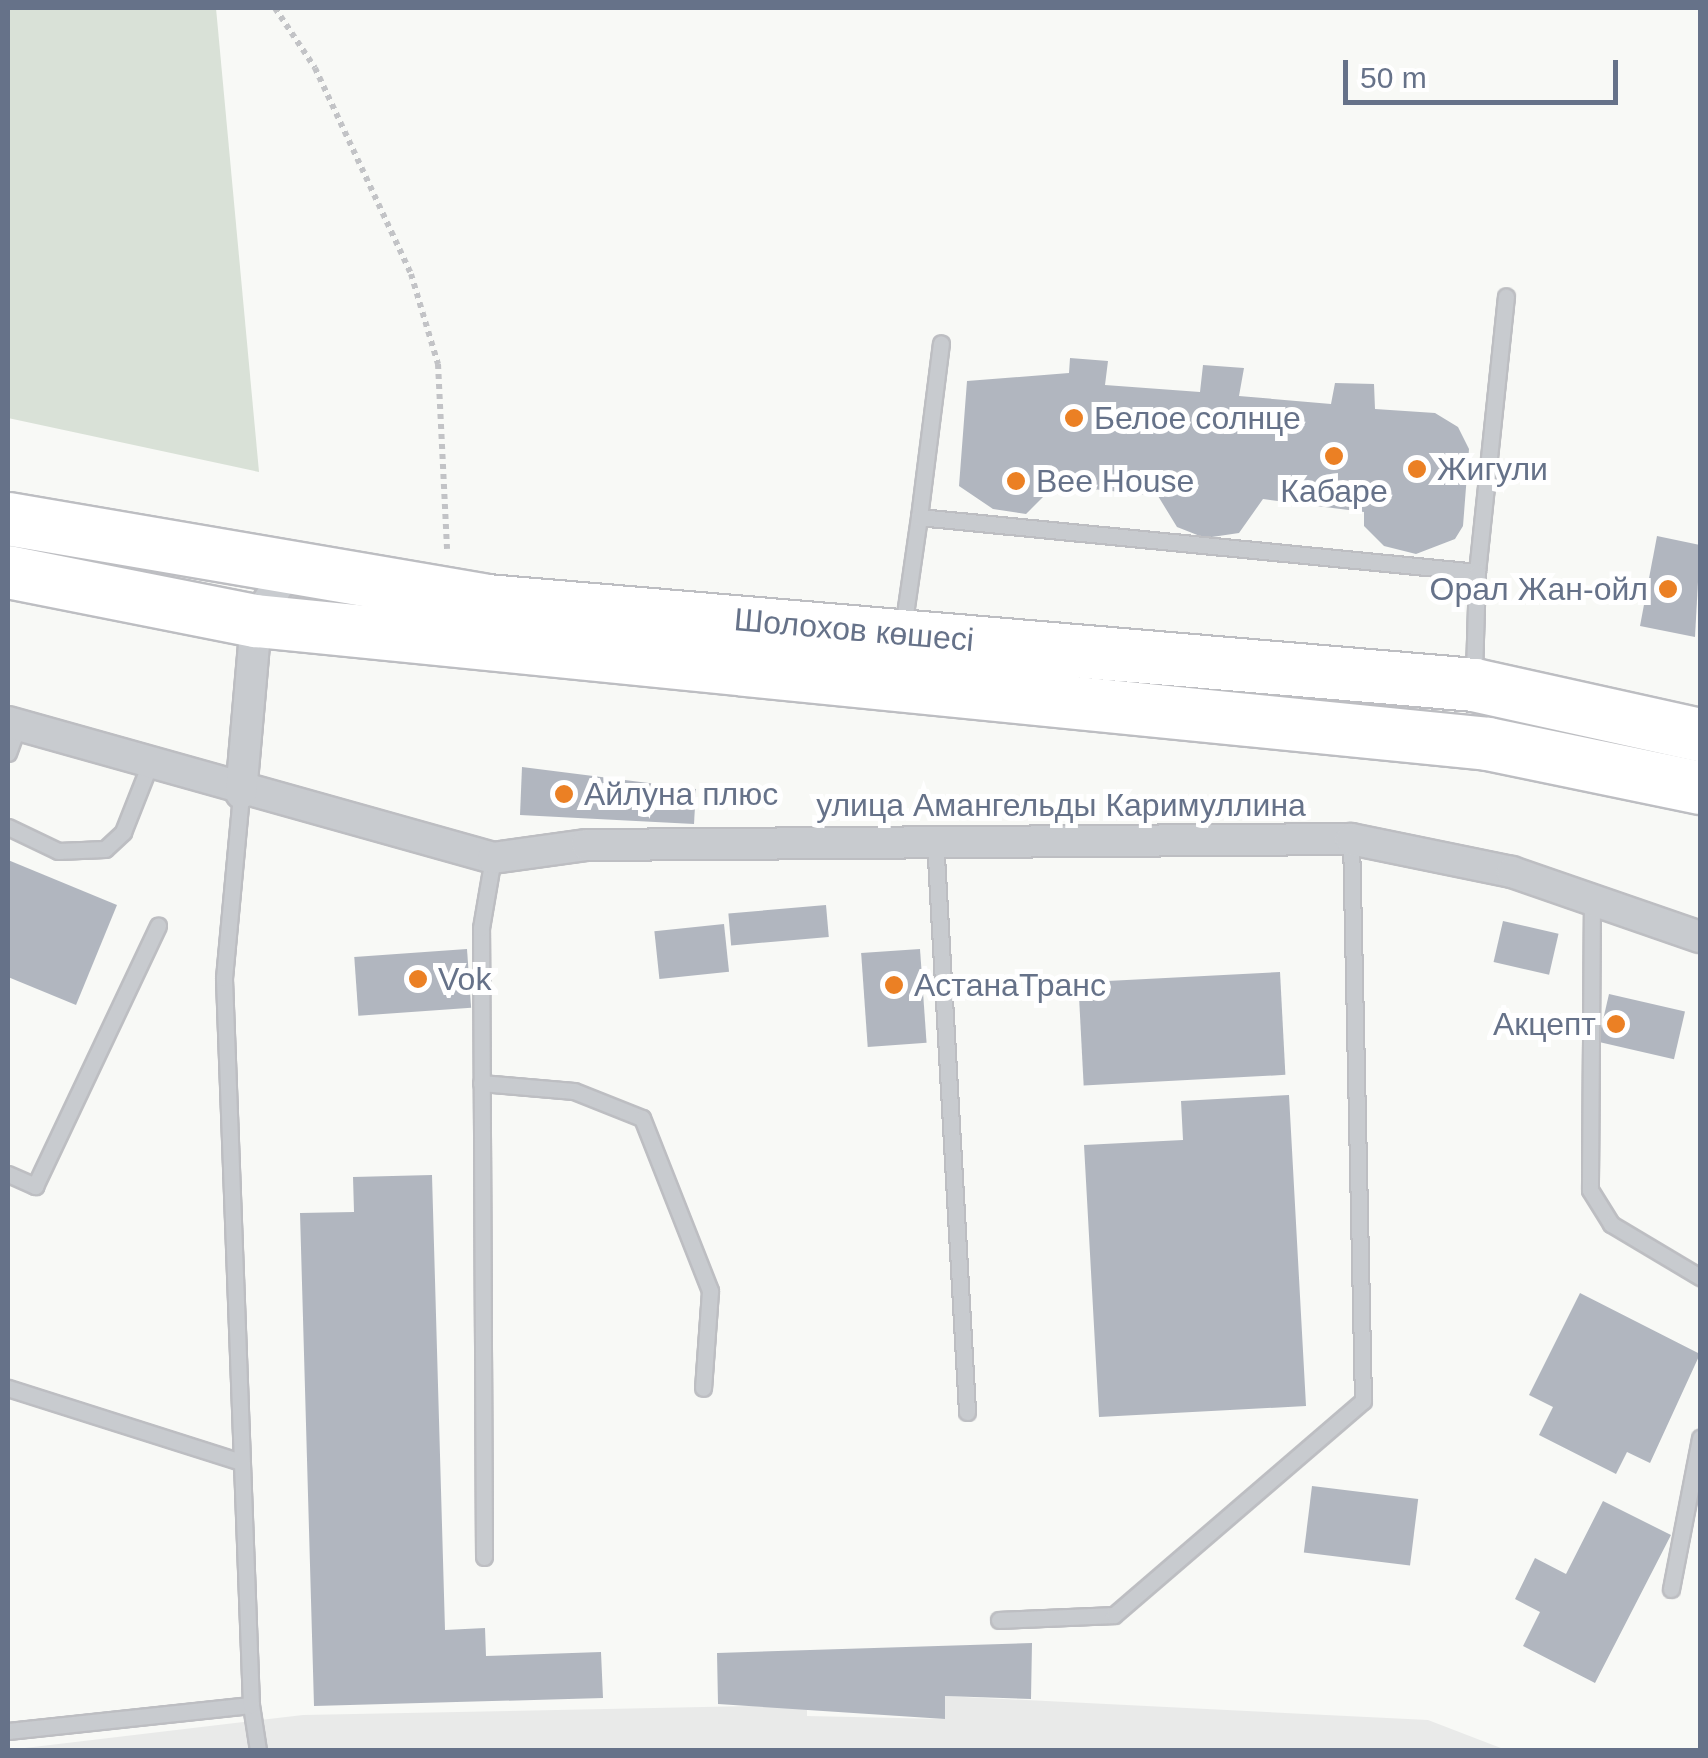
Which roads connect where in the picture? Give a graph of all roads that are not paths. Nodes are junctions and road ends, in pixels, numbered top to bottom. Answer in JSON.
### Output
{"nodes":[{"id":1,"x":1506,"y":296,"type":"dead end"},
{"id":2,"x":941,"y":344,"type":"dead end"},
{"id":3,"x":919,"y":518,"type":"junction"},
{"id":4,"x":8,"y":519,"type":"edge"},
{"id":5,"x":8,"y":572,"type":"edge"},
{"id":6,"x":286,"y":572,"type":"junction"},
{"id":7,"x":1478,"y":572,"type":"junction"},
{"id":8,"x":256,"y":621,"type":"junction"},
{"id":9,"x":903,"y":632,"type":"junction"},
{"id":10,"x":1474,"y":685,"type":"junction"},
{"id":11,"x":11,"y":733,"type":"edge"},
{"id":12,"x":1700,"y":735,"type":"edge"},
{"id":13,"x":149,"y":766,"type":"junction"},
{"id":14,"x":1700,"y":788,"type":"edge"},
{"id":15,"x":241,"y":794,"type":"junction"},
{"id":16,"x":8,"y":827,"type":"edge"},
{"id":17,"x":936,"y":839,"type":"junction"},
{"id":18,"x":1351,"y":839,"type":"junction"},
{"id":19,"x":493,"y":858,"type":"junction"},
{"id":20,"x":1592,"y":896,"type":"junction"},
{"id":21,"x":158,"y":926,"type":"dead end"},
{"id":22,"x":1700,"y":936,"type":"edge"},
{"id":23,"x":481,"y":1083,"type":"junction"},
{"id":24,"x":8,"y":1174,"type":"edge"},
{"id":25,"x":1700,"y":1277,"type":"edge"},
{"id":26,"x":8,"y":1388,"type":"edge"},
{"id":27,"x":703,"y":1388,"type":"dead end"},
{"id":28,"x":966,"y":1412,"type":"dead end"},
{"id":29,"x":1700,"y":1438,"type":"edge"},
{"id":30,"x":241,"y":1462,"type":"junction"},
{"id":31,"x":484,"y":1557,"type":"dead end"},
{"id":32,"x":1671,"y":1589,"type":"dead end"},
{"id":33,"x":999,"y":1620,"type":"dead end"},
{"id":34,"x":250,"y":1705,"type":"junction"},
{"id":35,"x":8,"y":1732,"type":"edge"},
{"id":36,"x":258,"y":1750,"type":"edge"}],
"edges":[{"from":1,"to":7,"type":"lane"},
{"from":2,"to":3,"type":"lane"},
{"from":3,"to":7,"type":"lane"},
{"from":3,"to":9,"type":"lane"},
{"from":4,"to":6,"type":"highway","name":"Шолохов көшесі"},
{"from":5,"to":8,"type":"highway","name":"Шолохов көшесі"},
{"from":6,"to":8,"type":"street"},
{"from":6,"to":9,"type":"highway","name":"Шолохов көшесі"},
{"from":7,"to":10,"type":"lane"},
{"from":8,"to":14,"type":"highway","name":"Шолохов көшесі"},
{"from":8,"to":15,"type":"street"},
{"from":9,"to":10,"type":"highway","name":"Шолохов көшесі"},
{"from":10,"to":12,"type":"highway","name":"Шолохов көшесі"},
{"from":11,"to":13,"type":"street","name":"улица Амангельды Каримуллина"},
{"from":13,"to":15,"type":"street","name":"улица Амангельды Каримуллина"},
{"from":13,"to":16,"type":"lane"},
{"from":15,"to":19,"type":"street","name":"улица Амангельды Каримуллина"},
{"from":15,"to":30,"type":"lane"},
{"from":17,"to":18,"type":"street","name":"улица Амангельды Каримуллина"},
{"from":17,"to":19,"type":"street","name":"улица Амангельды Каримуллина"},
{"from":17,"to":28,"type":"lane"},
{"from":18,"to":20,"type":"street","name":"улица Амангельды Каримуллина"},
{"from":18,"to":33,"type":"lane"},
{"from":19,"to":23,"type":"lane"},
{"from":20,"to":22,"type":"street","name":"улица Амангельды Каримуллина"},
{"from":20,"to":25,"type":"lane"},
{"from":21,"to":24,"type":"lane"},
{"from":23,"to":27,"type":"lane"},
{"from":23,"to":31,"type":"lane"},
{"from":26,"to":30,"type":"lane"},
{"from":29,"to":32,"type":"lane"},
{"from":30,"to":34,"type":"lane"},
{"from":34,"to":35,"type":"lane"},
{"from":34,"to":36,"type":"lane"}]}
